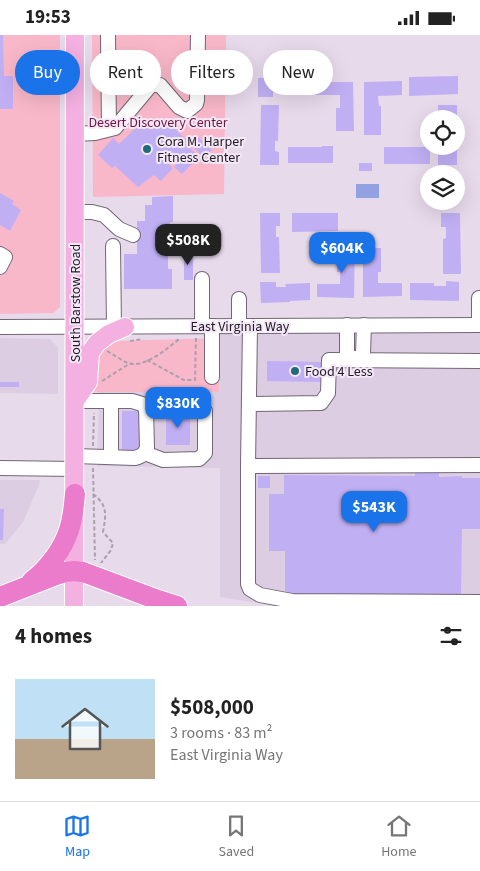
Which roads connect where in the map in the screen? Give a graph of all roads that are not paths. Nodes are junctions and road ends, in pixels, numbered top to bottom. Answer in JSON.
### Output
{"nodes":[{"id":1,"x":75,"y":35,"type":"edge"},
{"id":2,"x":108,"y":35,"type":"edge"},
{"id":3,"x":198,"y":35,"type":"edge"},
{"id":4,"x":109,"y":129,"type":"junction"},
{"id":5,"x":75,"y":134,"type":"junction"},
{"id":6,"x":75,"y":212,"type":"junction"},
{"id":7,"x":133,"y":235,"type":"dead end"},
{"id":8,"x":113,"y":246,"type":"dead end"},
{"id":9,"x":0,"y":254,"type":"edge"},
{"id":10,"x":0,"y":267,"type":"edge"},
{"id":11,"x":202,"y":279,"type":"dead end"},
{"id":12,"x":479,"y":298,"type":"edge"},
{"id":13,"x":239,"y":299,"type":"dead end"},
{"id":14,"x":347,"y":325,"type":"junction"},
{"id":15,"x":364,"y":325,"type":"junction"},
{"id":16,"x":480,"y":325,"type":"edge"},
{"id":17,"x":244,"y":326,"type":"junction"},
{"id":18,"x":0,"y":327,"type":"edge"},
{"id":19,"x":75,"y":327,"type":"junction"},
{"id":20,"x":119,"y":327,"type":"junction"},
{"id":21,"x":203,"y":330,"type":"junction"},
{"id":22,"x":355,"y":360,"type":"junction"},
{"id":23,"x":480,"y":361,"type":"edge"},
{"id":24,"x":212,"y":377,"type":"dead end"},
{"id":25,"x":75,"y":401,"type":"junction"},
{"id":26,"x":111,"y":401,"type":"junction"},
{"id":27,"x":250,"y":404,"type":"junction"},
{"id":28,"x":146,"y":409,"type":"junction"},
{"id":29,"x":145,"y":453,"type":"junction"},
{"id":30,"x":111,"y":457,"type":"junction"},
{"id":31,"x":75,"y":463,"type":"junction"},
{"id":32,"x":480,"y":465,"type":"edge"},
{"id":33,"x":248,"y":466,"type":"junction"},
{"id":34,"x":0,"y":468,"type":"edge"},
{"id":35,"x":84,"y":494,"type":"junction"},
{"id":36,"x":74,"y":571,"type":"junction"},
{"id":37,"x":20,"y":589,"type":"junction"},
{"id":38,"x":0,"y":597,"type":"edge"},
{"id":39,"x":480,"y":602,"type":"edge"},
{"id":40,"x":74,"y":606,"type":"edge"},
{"id":41,"x":177,"y":606,"type":"edge"}],
"edges":[{"from":1,"to":5,"type":"main road","name":"South Barstow Road"},
{"from":2,"to":4,"type":"street"},
{"from":3,"to":4,"type":"street"},
{"from":4,"to":5,"type":"street"},
{"from":5,"to":6,"type":"main road","name":"South Barstow Road"},
{"from":6,"to":7,"type":"street"},
{"from":6,"to":19,"type":"main road","name":"South Barstow Road"},
{"from":8,"to":20,"type":"street"},
{"from":9,"to":10,"type":"street"},
{"from":11,"to":21,"type":"street"},
{"from":12,"to":16,"type":"street"},
{"from":13,"to":17,"type":"street"},
{"from":14,"to":15,"type":"street","name":"East Virginia Way"},
{"from":14,"to":17,"type":"street","name":"East Virginia Way"},
{"from":14,"to":22,"type":"street"},
{"from":15,"to":16,"type":"street","name":"East Virginia Way"},
{"from":15,"to":22,"type":"street"},
{"from":17,"to":21,"type":"street","name":"East Virginia Way"},
{"from":17,"to":27,"type":"street"},
{"from":18,"to":19,"type":"street","name":"East Virginia Way"},
{"from":19,"to":20,"type":"street","name":"East Virginia Way"},
{"from":19,"to":25,"type":"main road","name":"South Barstow Road"},
{"from":20,"to":21,"type":"street","name":"East Virginia Way"},
{"from":20,"to":25,"type":"main road"},
{"from":21,"to":24,"type":"street"},
{"from":22,"to":23,"type":"street"},
{"from":22,"to":27,"type":"street"},
{"from":25,"to":26,"type":"street"},
{"from":25,"to":31,"type":"main road","name":"South Barstow Road"},
{"from":26,"to":28,"type":"street"},
{"from":26,"to":30,"type":"street"},
{"from":27,"to":33,"type":"street"},
{"from":28,"to":29,"type":"street"},
{"from":28,"to":29,"type":"street"},
{"from":29,"to":30,"type":"street"},
{"from":30,"to":31,"type":"street"},
{"from":31,"to":34,"type":"street"},
{"from":31,"to":35,"type":"main road","name":"South Barstow Road"},
{"from":32,"to":33,"type":"street"},
{"from":33,"to":39,"type":"street"},
{"from":35,"to":36,"type":"main road","name":"South Barstow Road"},
{"from":35,"to":37,"type":"highway"},
{"from":36,"to":37,"type":"highway"},
{"from":36,"to":40,"type":"main road","name":"South Barstow Road"},
{"from":36,"to":41,"type":"highway"},
{"from":37,"to":38,"type":"highway"}]}
